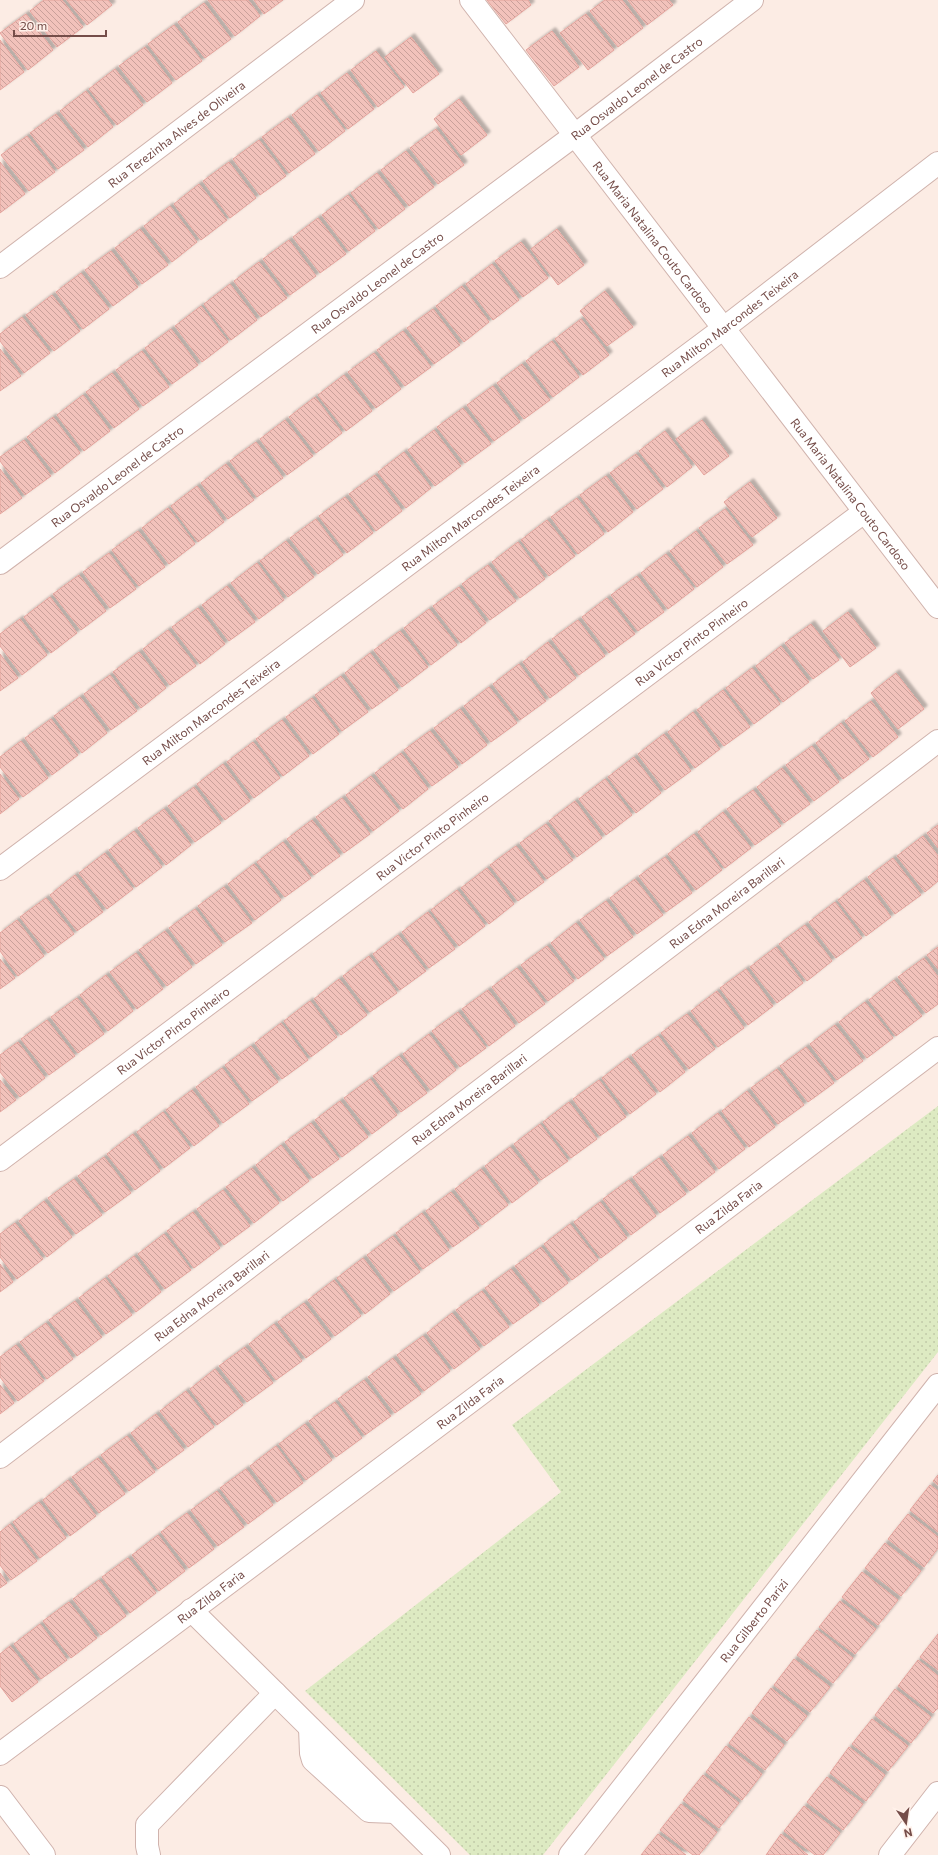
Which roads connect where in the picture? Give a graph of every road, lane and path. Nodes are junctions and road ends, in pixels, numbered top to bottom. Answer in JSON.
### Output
{"nodes":[{"id":1,"x":353,"y":0,"type":"edge"},
{"id":2,"x":471,"y":0,"type":"edge"},
{"id":3,"x":752,"y":0,"type":"edge"},
{"id":4,"x":575,"y":135,"type":"junction"},
{"id":5,"x":938,"y":163,"type":"edge"},
{"id":6,"x":0,"y":267,"type":"edge"},
{"id":7,"x":724,"y":328,"type":"junction"},
{"id":8,"x":864,"y":512,"type":"junction"},
{"id":9,"x":0,"y":563,"type":"edge"},
{"id":10,"x":938,"y":608,"type":"edge"},
{"id":11,"x":938,"y":741,"type":"edge"},
{"id":12,"x":0,"y":869,"type":"edge"},
{"id":13,"x":938,"y":1048,"type":"edge"},
{"id":14,"x":0,"y":1160,"type":"edge"},
{"id":15,"x":938,"y":1385,"type":"edge"},
{"id":16,"x":0,"y":1456,"type":"edge"},
{"id":17,"x":191,"y":1610,"type":"junction"},
{"id":18,"x":275,"y":1693,"type":"junction"},
{"id":19,"x":0,"y":1754,"type":"edge"},
{"id":20,"x":938,"y":1793,"type":"edge"},
{"id":21,"x":0,"y":1797,"type":"edge"},
{"id":22,"x":44,"y":1855,"type":"edge"},
{"id":23,"x":149,"y":1855,"type":"edge"},
{"id":24,"x":439,"y":1855,"type":"edge"},
{"id":25,"x":570,"y":1855,"type":"edge"},
{"id":26,"x":890,"y":1855,"type":"edge"}],
"edges":[{"from":1,"to":6,"type":"street","name":"Rua Terezinha Alves de Oliveira"},
{"from":2,"to":4,"type":"street","name":"Rua Maria Natalina Couto Cardoso"},
{"from":3,"to":4,"type":"street","name":"Rua Osvaldo Leonel de Castro"},
{"from":4,"to":7,"type":"street","name":"Rua Maria Natalina Couto Cardoso"},
{"from":4,"to":9,"type":"street","name":"Rua Osvaldo Leonel de Castro"},
{"from":5,"to":7,"type":"street","name":"Rua Milton Marcondes Teixeira"},
{"from":7,"to":8,"type":"street","name":"Rua Maria Natalina Couto Cardoso"},
{"from":7,"to":12,"type":"street","name":"Rua Milton Marcondes Teixeira"},
{"from":8,"to":10,"type":"street","name":"Rua Maria Natalina Couto Cardoso"},
{"from":8,"to":14,"type":"street","name":"Rua Victor Pinto Pinheiro"},
{"from":11,"to":16,"type":"street","name":"Rua Edna Moreira Barillari"},
{"from":13,"to":17,"type":"street","name":"Rua Zilda Faria"},
{"from":15,"to":25,"type":"street","name":"Rua Gilberto Parizi"},
{"from":17,"to":18,"type":"street"},
{"from":17,"to":19,"type":"street","name":"Rua Zilda Faria"},
{"from":18,"to":23,"type":"street"},
{"from":18,"to":24,"type":"street"},
{"from":20,"to":26,"type":"street"},
{"from":21,"to":22,"type":"street"}]}
